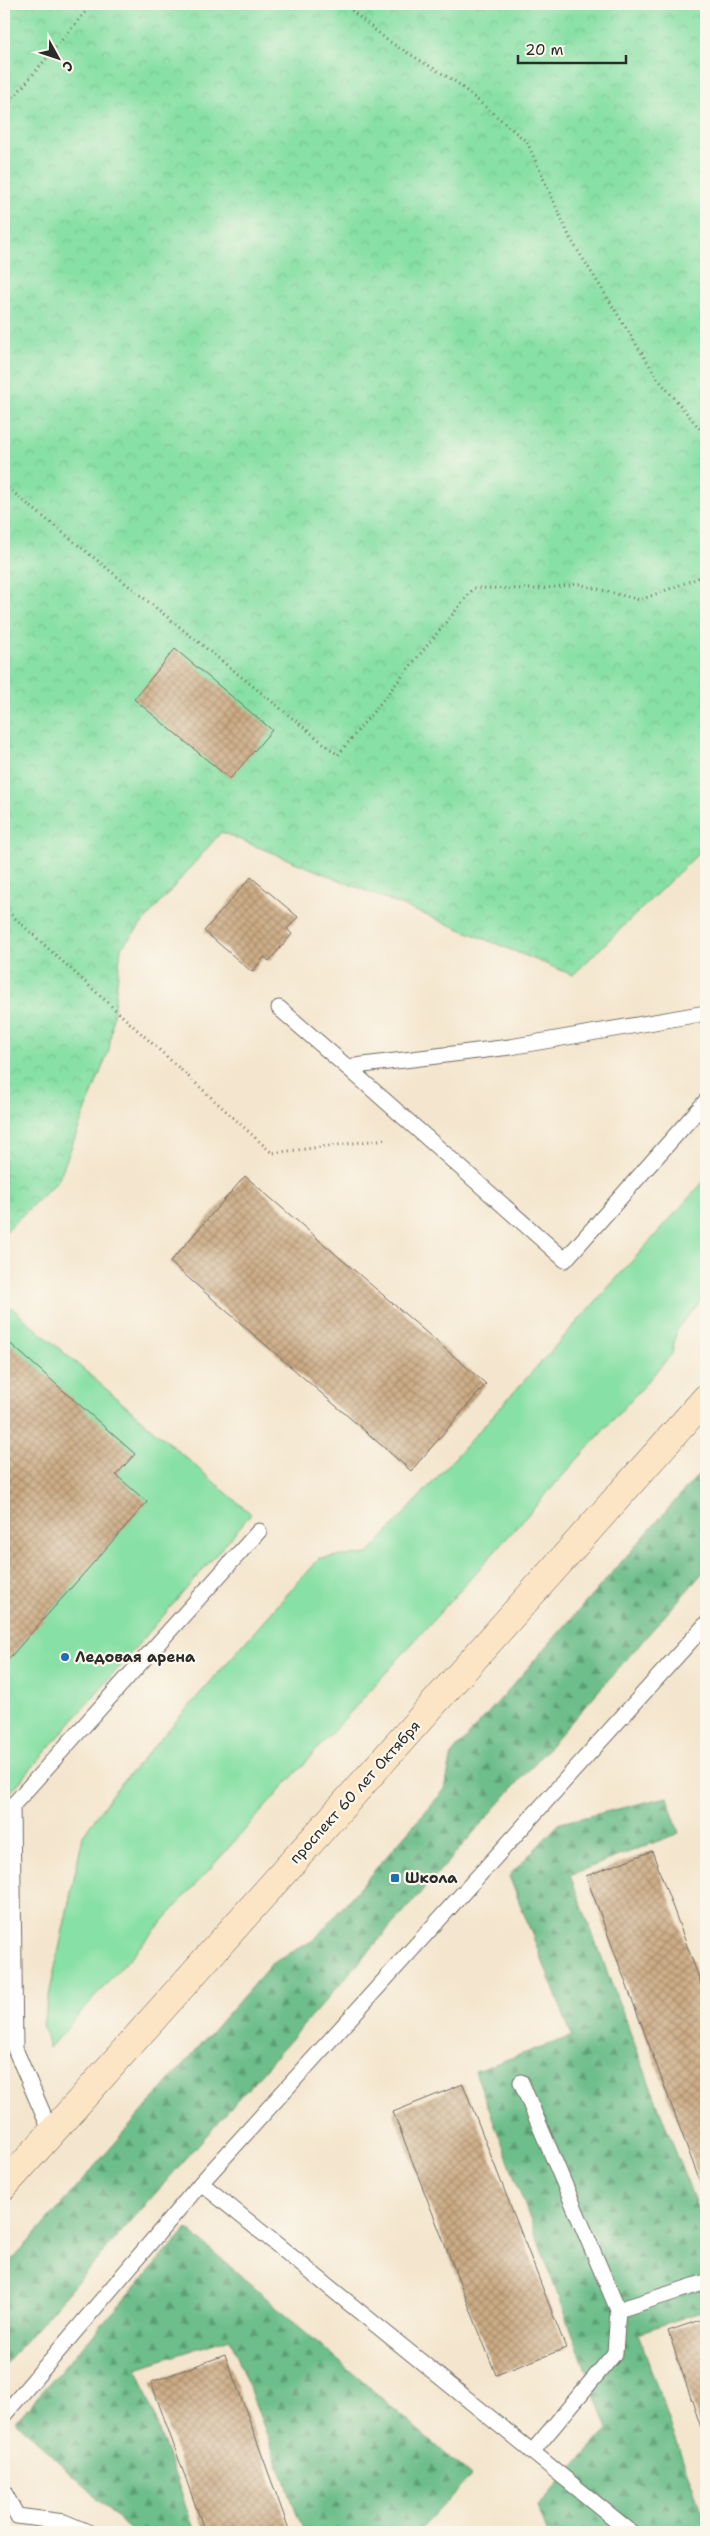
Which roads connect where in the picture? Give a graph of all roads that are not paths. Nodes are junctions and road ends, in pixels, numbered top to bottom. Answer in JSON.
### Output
{"nodes":[{"id":1,"x":279,"y":1008,"type":"dead end"},
{"id":2,"x":706,"y":1013,"type":"edge"},
{"id":3,"x":348,"y":1067,"type":"junction"},
{"id":4,"x":706,"y":1101,"type":"edge"},
{"id":5,"x":706,"y":1398,"type":"edge"},
{"id":6,"x":259,"y":1531,"type":"dead end"},
{"id":7,"x":706,"y":1624,"type":"edge"},
{"id":8,"x":521,"y":2082,"type":"dead end"},
{"id":9,"x":51,"y":2132,"type":"junction"},
{"id":10,"x":201,"y":2183,"type":"junction"},
{"id":11,"x":4,"y":2186,"type":"edge"},
{"id":12,"x":706,"y":2282,"type":"edge"},
{"id":13,"x":618,"y":2310,"type":"junction"},
{"id":14,"x":4,"y":2415,"type":"edge"},
{"id":15,"x":532,"y":2452,"type":"junction"},
{"id":16,"x":4,"y":2492,"type":"edge"},
{"id":17,"x":88,"y":2532,"type":"edge"},
{"id":18,"x":632,"y":2532,"type":"edge"}],
"edges":[{"from":1,"to":3,"type":"lane"},
{"from":2,"to":3,"type":"lane"},
{"from":3,"to":4,"type":"lane"},
{"from":5,"to":9,"type":"main road","name":"проспект 60 лет Октября"},
{"from":6,"to":9,"type":"lane"},
{"from":7,"to":10,"type":"lane"},
{"from":8,"to":13,"type":"lane"},
{"from":9,"to":11,"type":"main road","name":"проспект 60 лет Октября"},
{"from":10,"to":14,"type":"lane"},
{"from":10,"to":15,"type":"lane"},
{"from":12,"to":13,"type":"lane"},
{"from":13,"to":15,"type":"lane"},
{"from":15,"to":18,"type":"lane"},
{"from":16,"to":17,"type":"lane"}]}
